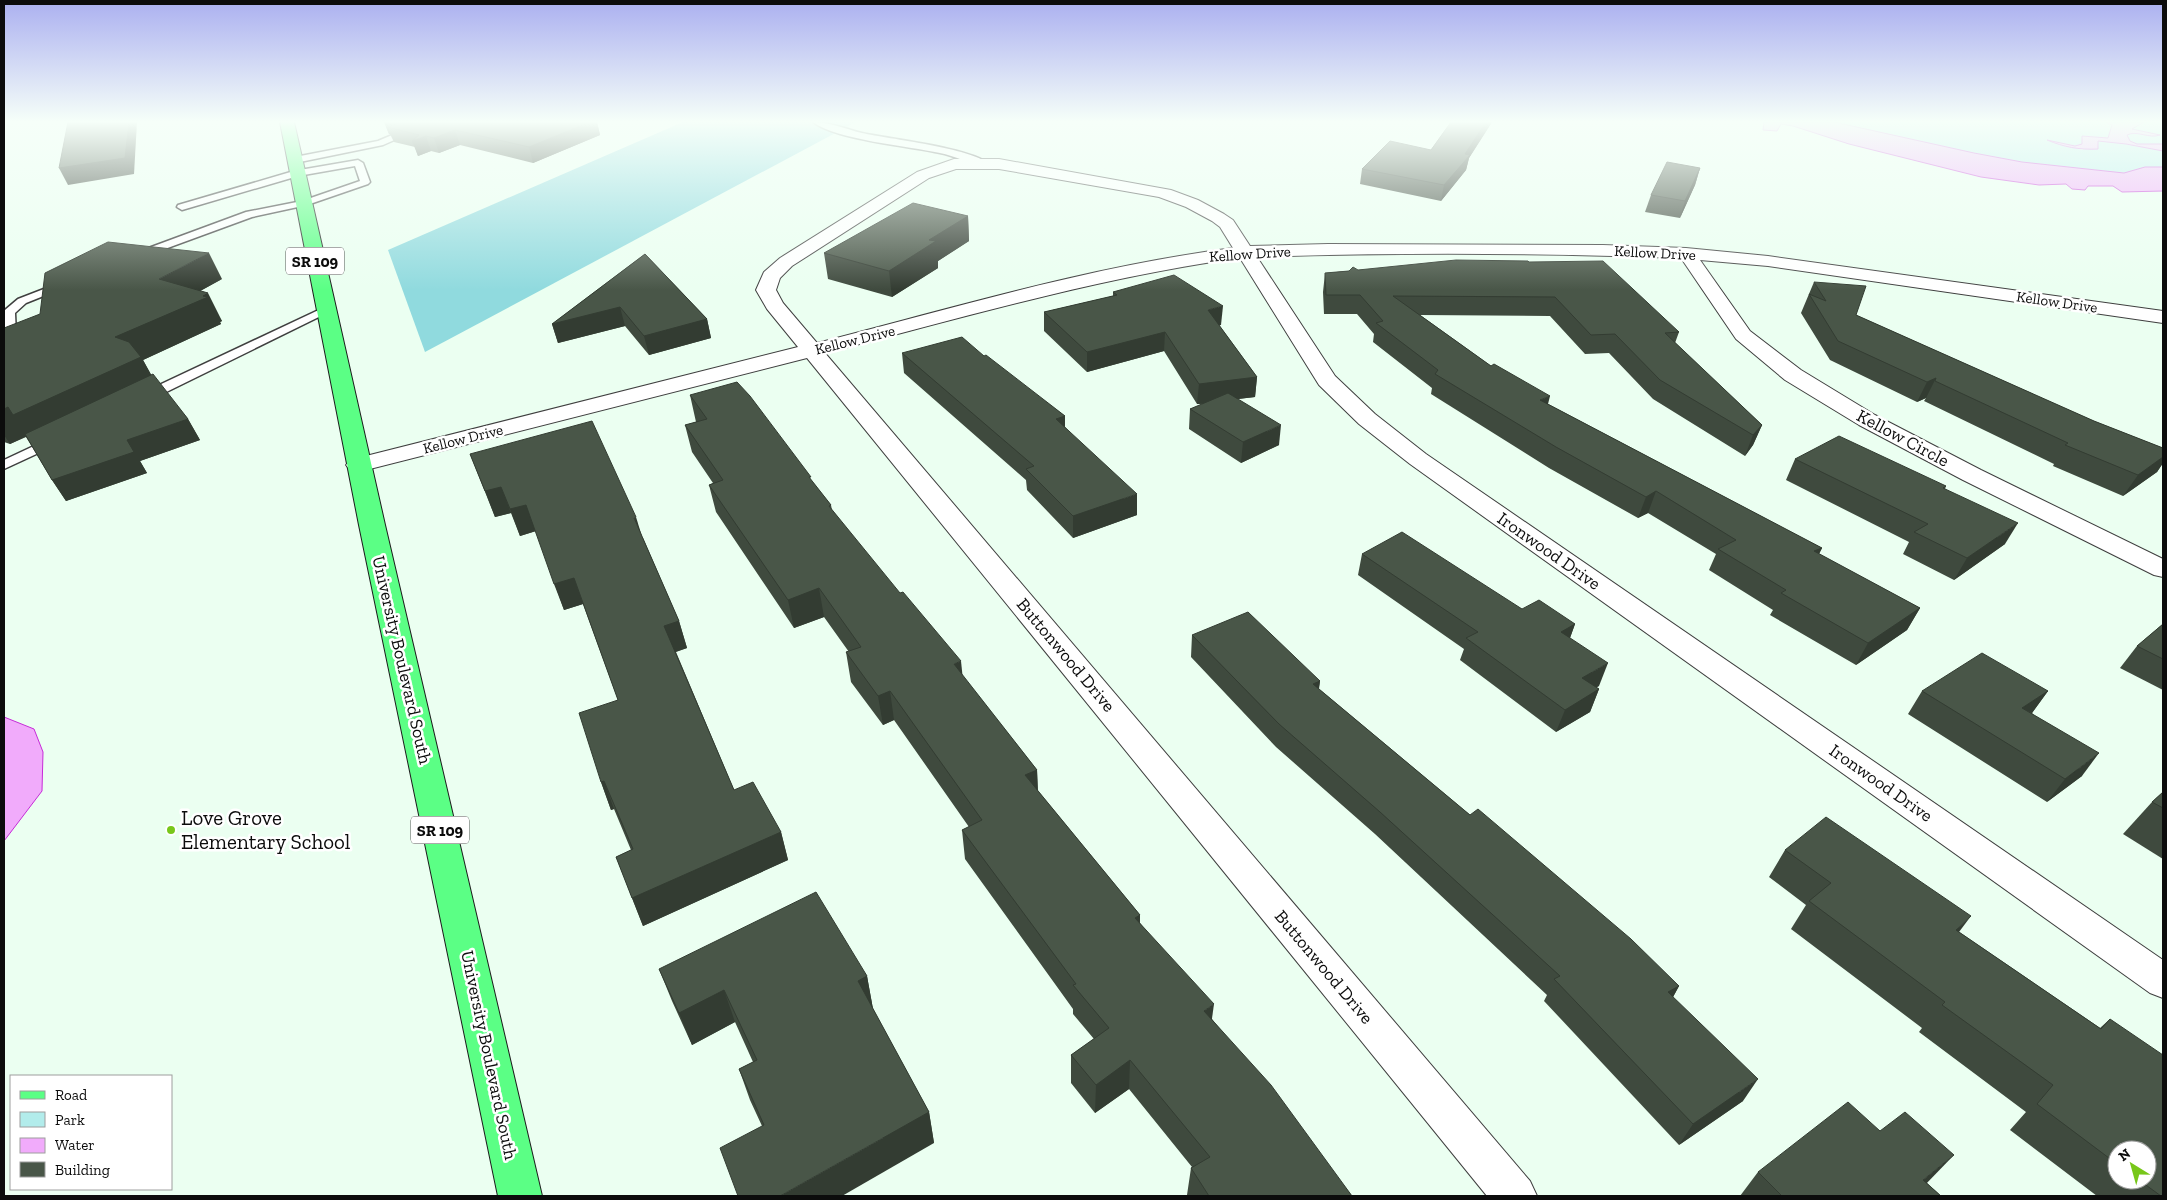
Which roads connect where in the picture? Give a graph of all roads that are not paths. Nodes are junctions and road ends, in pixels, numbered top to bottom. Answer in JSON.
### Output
{"nodes":[{"id":1,"x":265,"y":178,"type":"edge"},
{"id":2,"x":298,"y":178,"type":"edge"},
{"id":3,"x":364,"y":178,"type":"edge"},
{"id":4,"x":918,"y":178,"type":"edge"},
{"id":5,"x":1080,"y":178,"type":"edge"},
{"id":6,"x":304,"y":203,"type":"junction"},
{"id":7,"x":182,"y":207,"type":"dead end"},
{"id":8,"x":1245,"y":252,"type":"junction"},
{"id":9,"x":1686,"y":253,"type":"junction"},
{"id":10,"x":132,"y":258,"type":"edge"},
{"id":11,"x":77,"y":279,"type":"edge"},
{"id":12,"x":325,"y":310,"type":"junction"},
{"id":13,"x":2163,"y":317,"type":"edge"},
{"id":14,"x":4,"y":344,"type":"edge"},
{"id":15,"x":813,"y":351,"type":"junction"},
{"id":16,"x":136,"y":401,"type":"edge"},
{"id":17,"x":66,"y":435,"type":"edge"},
{"id":18,"x":4,"y":465,"type":"edge"},
{"id":19,"x":358,"y":465,"type":"junction"},
{"id":20,"x":2163,"y":569,"type":"edge"},
{"id":21,"x":2163,"y":981,"type":"edge"},
{"id":22,"x":520,"y":1196,"type":"edge"},
{"id":23,"x":1515,"y":1196,"type":"edge"}],
"edges":[{"from":1,"to":7,"type":"lane"},
{"from":2,"to":6,"type":"main road","name":"University Boulevard South","number":"SR 109"},
{"from":3,"to":6,"type":"lane"},
{"from":4,"to":15,"type":"street","name":"Buttonwood Drive"},
{"from":5,"to":8,"type":"street","name":"Ironwood Drive"},
{"from":6,"to":10,"type":"lane"},
{"from":6,"to":12,"type":"main road","name":"University Boulevard South","number":"SR 109"},
{"from":8,"to":9,"type":"street","name":"Kellow Drive"},
{"from":8,"to":15,"type":"street","name":"Kellow Drive"},
{"from":8,"to":21,"type":"street","name":"Ironwood Drive"},
{"from":9,"to":13,"type":"street","name":"Kellow Drive"},
{"from":9,"to":20,"type":"street","name":"Kellow Circle"},
{"from":11,"to":14,"type":"lane"},
{"from":12,"to":16,"type":"lane"},
{"from":12,"to":19,"type":"main road","name":"University Boulevard South","number":"SR 109"},
{"from":15,"to":19,"type":"street","name":"Kellow Drive"},
{"from":15,"to":23,"type":"street","name":"Buttonwood Drive"},
{"from":17,"to":18,"type":"lane"},
{"from":19,"to":22,"type":"main road","name":"University Boulevard South","number":"SR 109"}]}
